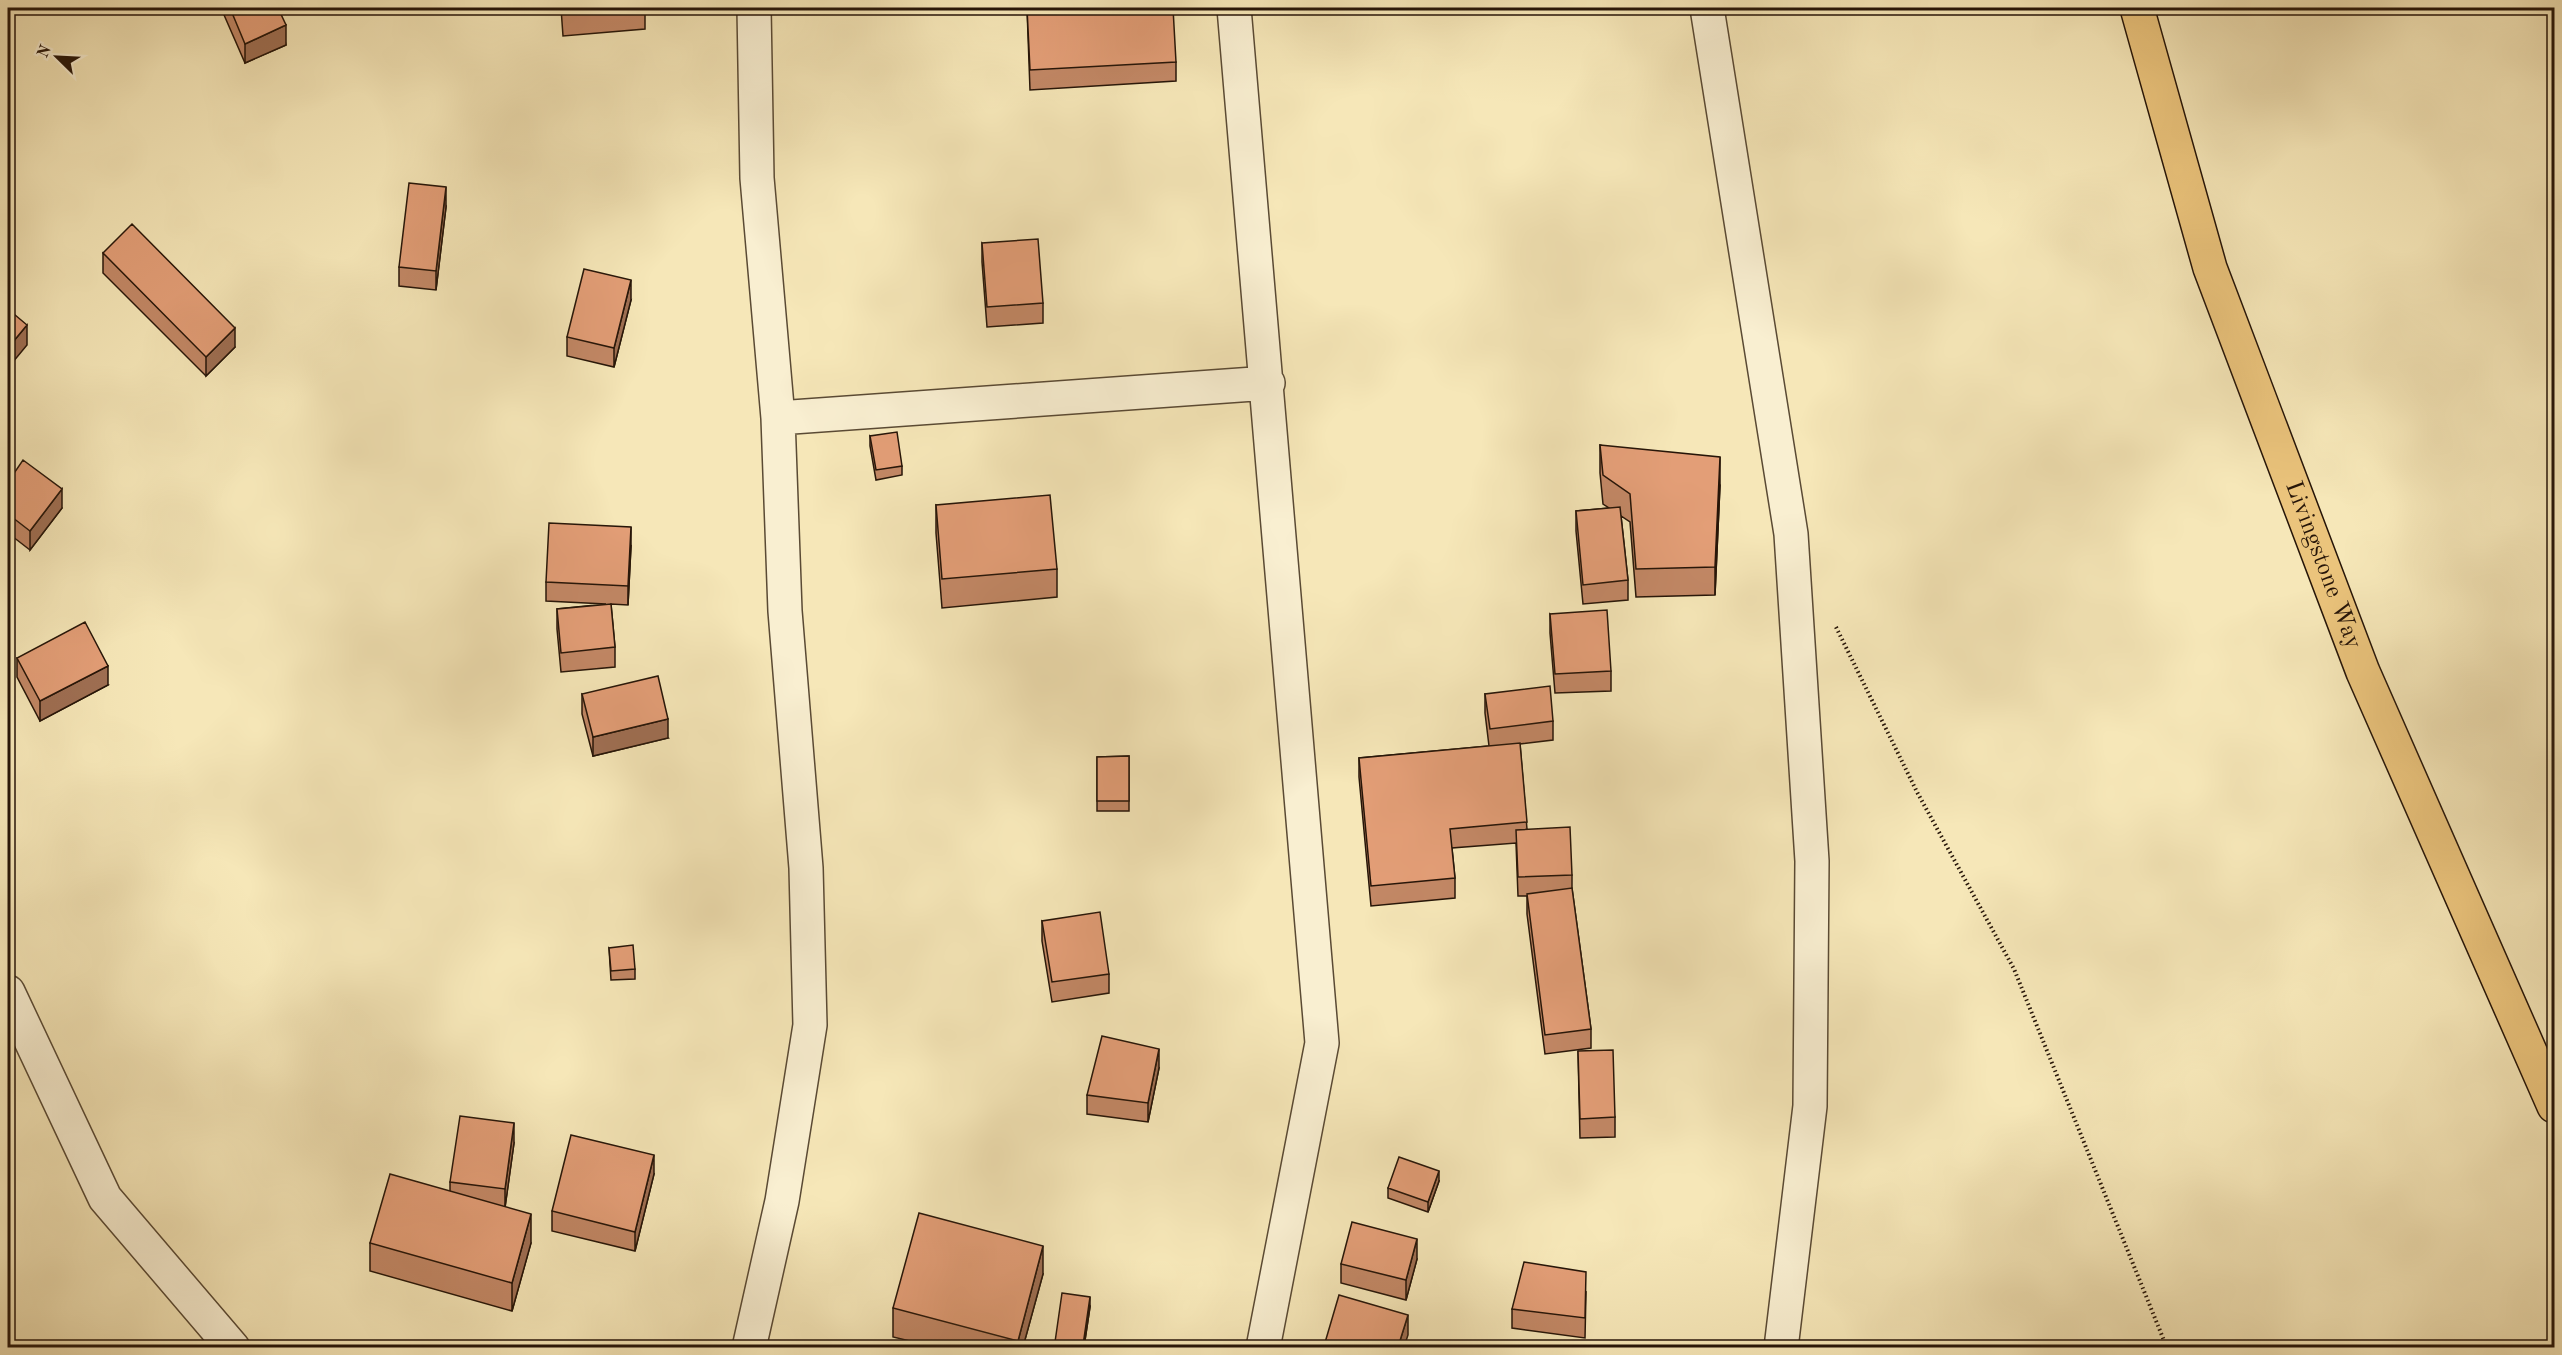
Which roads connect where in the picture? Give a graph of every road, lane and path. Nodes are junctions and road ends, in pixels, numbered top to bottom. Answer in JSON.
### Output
{"nodes":[{"id":1,"x":753,"y":8,"type":"edge"},
{"id":2,"x":1234,"y":8,"type":"edge"},
{"id":3,"x":1707,"y":8,"type":"edge"},
{"id":4,"x":2137,"y":8,"type":"edge"},
{"id":5,"x":1268,"y":382,"type":"junction"},
{"id":6,"x":778,"y":417,"type":"junction"},
{"id":7,"x":1833,"y":620,"type":"dead end"},
{"id":8,"x":8,"y":992,"type":"edge"},
{"id":9,"x":2554,"y":1106,"type":"edge"},
{"id":10,"x":233,"y":1347,"type":"edge"},
{"id":11,"x":749,"y":1347,"type":"edge"},
{"id":12,"x":1263,"y":1347,"type":"edge"},
{"id":13,"x":1781,"y":1347,"type":"edge"},
{"id":14,"x":2167,"y":1347,"type":"edge"}],
"edges":[{"from":1,"to":6,"type":"street"},
{"from":2,"to":5,"type":"street"},
{"from":3,"to":13,"type":"street"},
{"from":4,"to":9,"type":"highway","name":"Livingstone Way"},
{"from":5,"to":6,"type":"street"},
{"from":5,"to":12,"type":"street"},
{"from":6,"to":11,"type":"street"},
{"from":7,"to":14,"type":"path"},
{"from":8,"to":10,"type":"street"}]}
